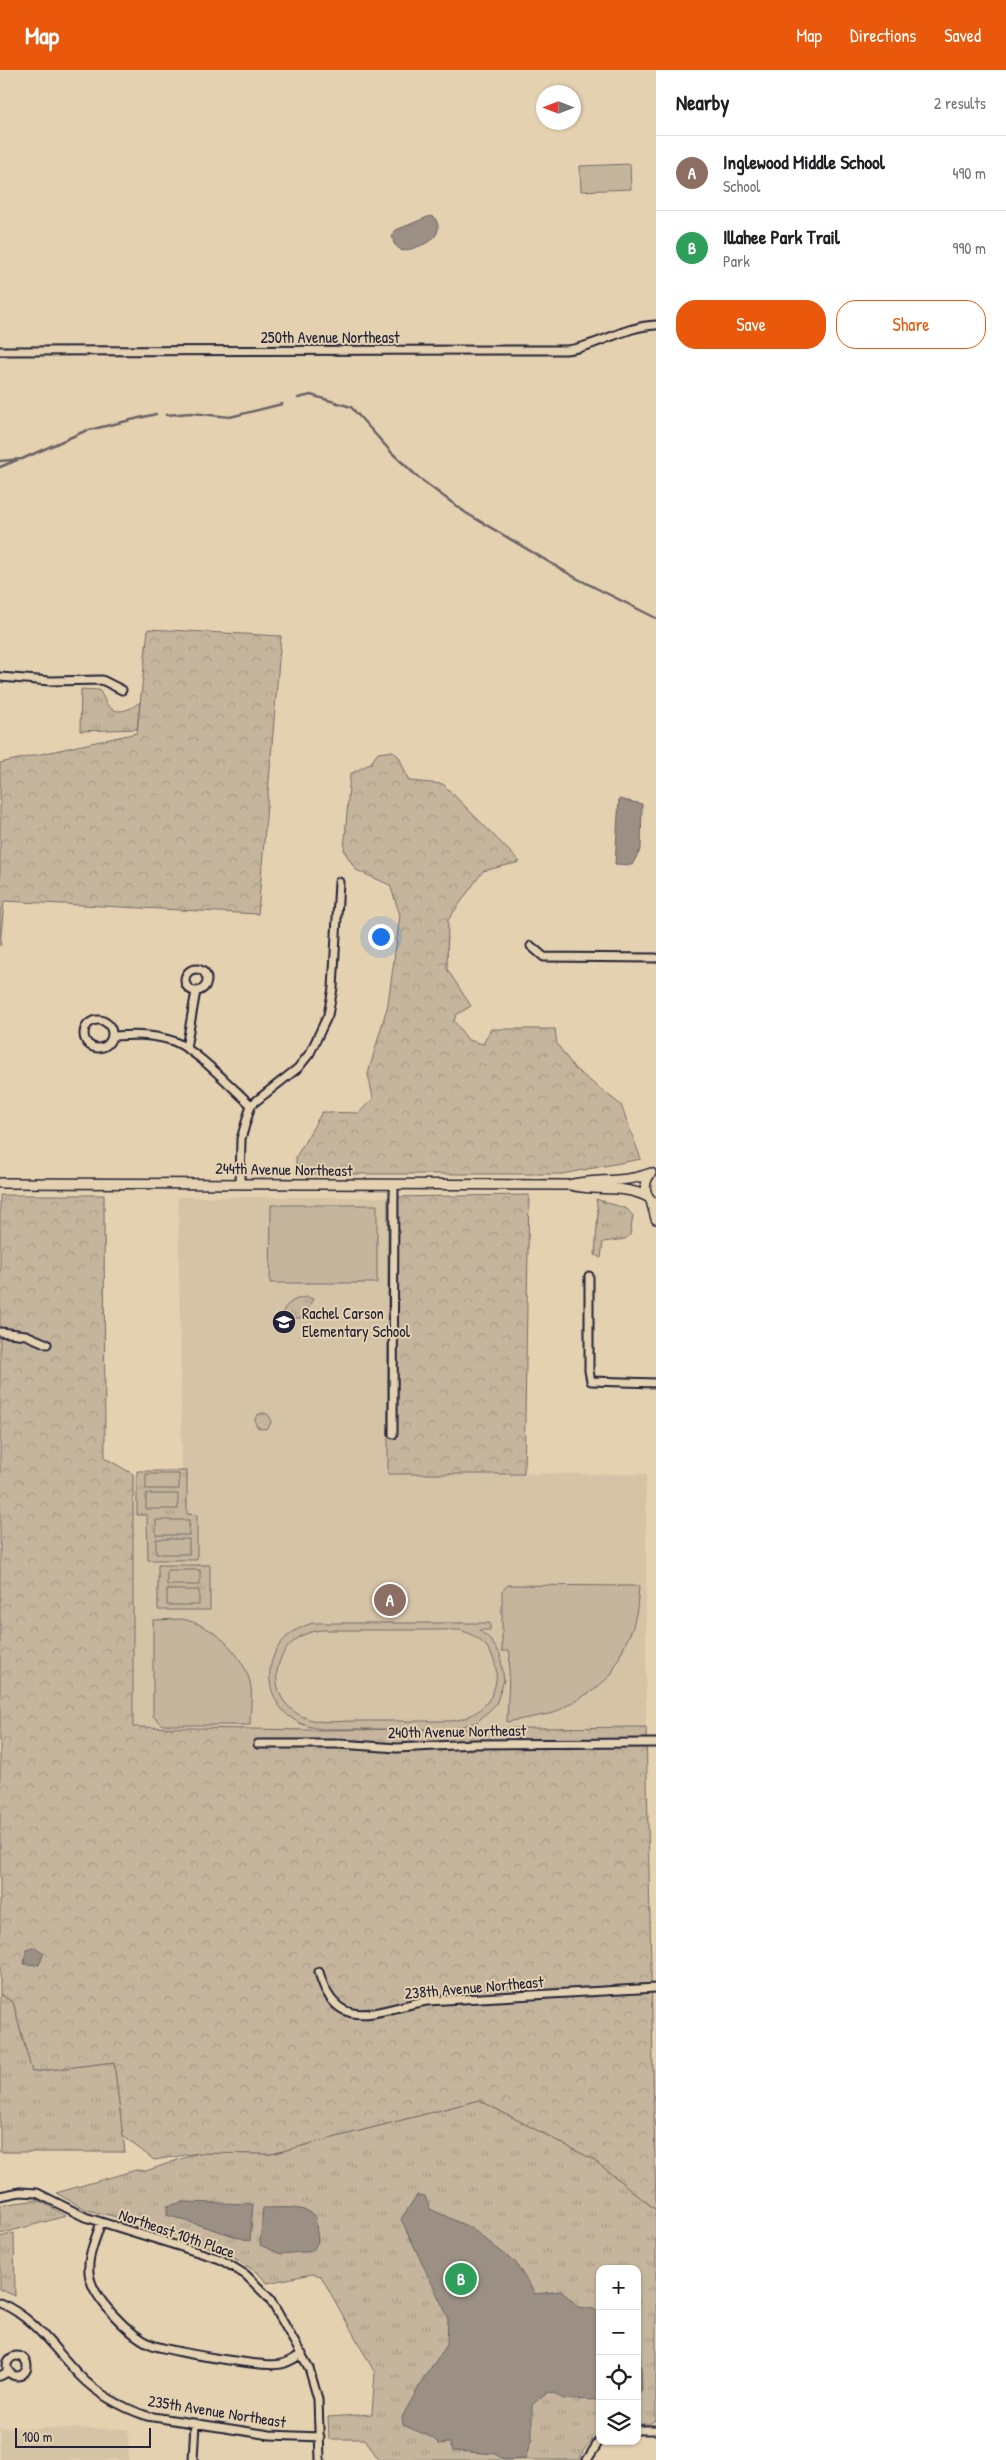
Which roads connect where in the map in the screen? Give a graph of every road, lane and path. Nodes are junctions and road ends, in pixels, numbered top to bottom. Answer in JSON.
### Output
{"nodes":[{"id":1,"x":656,"y":326,"type":"edge"},
{"id":2,"x":0,"y":351,"type":"edge"},
{"id":3,"x":0,"y":676,"type":"edge"},
{"id":4,"x":122,"y":690,"type":"dead end"},
{"id":5,"x":339,"y":882,"type":"dead end"},
{"id":6,"x":531,"y":946,"type":"dead end"},
{"id":7,"x":656,"y":958,"type":"edge"},
{"id":8,"x":196,"y":991,"type":"dead end"},
{"id":9,"x":112,"y":1036,"type":"junction"},
{"id":10,"x":186,"y":1048,"type":"junction"},
{"id":11,"x":252,"y":1105,"type":"junction"},
{"id":12,"x":654,"y":1171,"type":"edge"},
{"id":13,"x":0,"y":1183,"type":"edge"},
{"id":14,"x":240,"y":1183,"type":"junction"},
{"id":15,"x":394,"y":1185,"type":"junction"},
{"id":16,"x":568,"y":1185,"type":"junction"},
{"id":17,"x":651,"y":1201,"type":"edge"},
{"id":18,"x":656,"y":1220,"type":"edge"},
{"id":19,"x":589,"y":1276,"type":"dead end"},
{"id":20,"x":0,"y":1332,"type":"edge"},
{"id":21,"x":47,"y":1344,"type":"dead end"},
{"id":22,"x":656,"y":1383,"type":"edge"},
{"id":23,"x":393,"y":1434,"type":"dead end"},
{"id":24,"x":656,"y":1743,"type":"edge"},
{"id":25,"x":258,"y":1744,"type":"dead end"},
{"id":26,"x":319,"y":1972,"type":"dead end"},
{"id":27,"x":656,"y":1988,"type":"edge"},
{"id":28,"x":0,"y":2196,"type":"edge"},
{"id":29,"x":102,"y":2222,"type":"junction"},
{"id":30,"x":0,"y":2303,"type":"edge"},
{"id":31,"x":302,"y":2354,"type":"junction"},
{"id":32,"x":8,"y":2372,"type":"dead end"},
{"id":33,"x":0,"y":2376,"type":"edge"},
{"id":34,"x":195,"y":2423,"type":"junction"},
{"id":35,"x":641,"y":2430,"type":"edge"},
{"id":36,"x":656,"y":2430,"type":"edge"},
{"id":37,"x":320,"y":2437,"type":"junction"},
{"id":38,"x":597,"y":2445,"type":"edge"},
{"id":39,"x":192,"y":2460,"type":"edge"},
{"id":40,"x":320,"y":2460,"type":"edge"},
{"id":41,"x":587,"y":2460,"type":"edge"}],
"edges":[{"from":1,"to":2,"type":"street","name":"250th Avenue Northeast"},
{"from":3,"to":4,"type":"street"},
{"from":5,"to":11,"type":"street"},
{"from":6,"to":7,"type":"street"},
{"from":8,"to":10,"type":"street"},
{"from":9,"to":9,"type":"street"},
{"from":9,"to":10,"type":"street"},
{"from":10,"to":11,"type":"street"},
{"from":11,"to":14,"type":"street"},
{"from":12,"to":16,"type":"street","name":"244th Avenue Northeast"},
{"from":12,"to":17,"type":"street"},
{"from":13,"to":14,"type":"street","name":"244th Avenue Northeast"},
{"from":14,"to":15,"type":"street","name":"244th Avenue Northeast"},
{"from":15,"to":16,"type":"street","name":"244th Avenue Northeast"},
{"from":15,"to":23,"type":"street"},
{"from":16,"to":17,"type":"street","name":"244th Avenue Northeast"},
{"from":17,"to":18,"type":"street"},
{"from":19,"to":22,"type":"street"},
{"from":20,"to":21,"type":"street"},
{"from":24,"to":25,"type":"street","name":"240th Avenue Northeast"},
{"from":26,"to":27,"type":"street","name":"238th Avenue Northeast"},
{"from":28,"to":29,"type":"street","name":"Northeast 10th Place"},
{"from":29,"to":31,"type":"street","name":"Northeast 10th Place"},
{"from":29,"to":31,"type":"street"},
{"from":30,"to":34,"type":"street","name":"235th Avenue Northeast"},
{"from":31,"to":37,"type":"street","name":"Northeast 10th Place"},
{"from":32,"to":33,"type":"street"},
{"from":34,"to":37,"type":"street","name":"235th Avenue Northeast"},
{"from":34,"to":39,"type":"street"},
{"from":35,"to":36,"type":"street"},
{"from":37,"to":40,"type":"street","name":"Northeast 10th Place"},
{"from":38,"to":41,"type":"street"}]}
